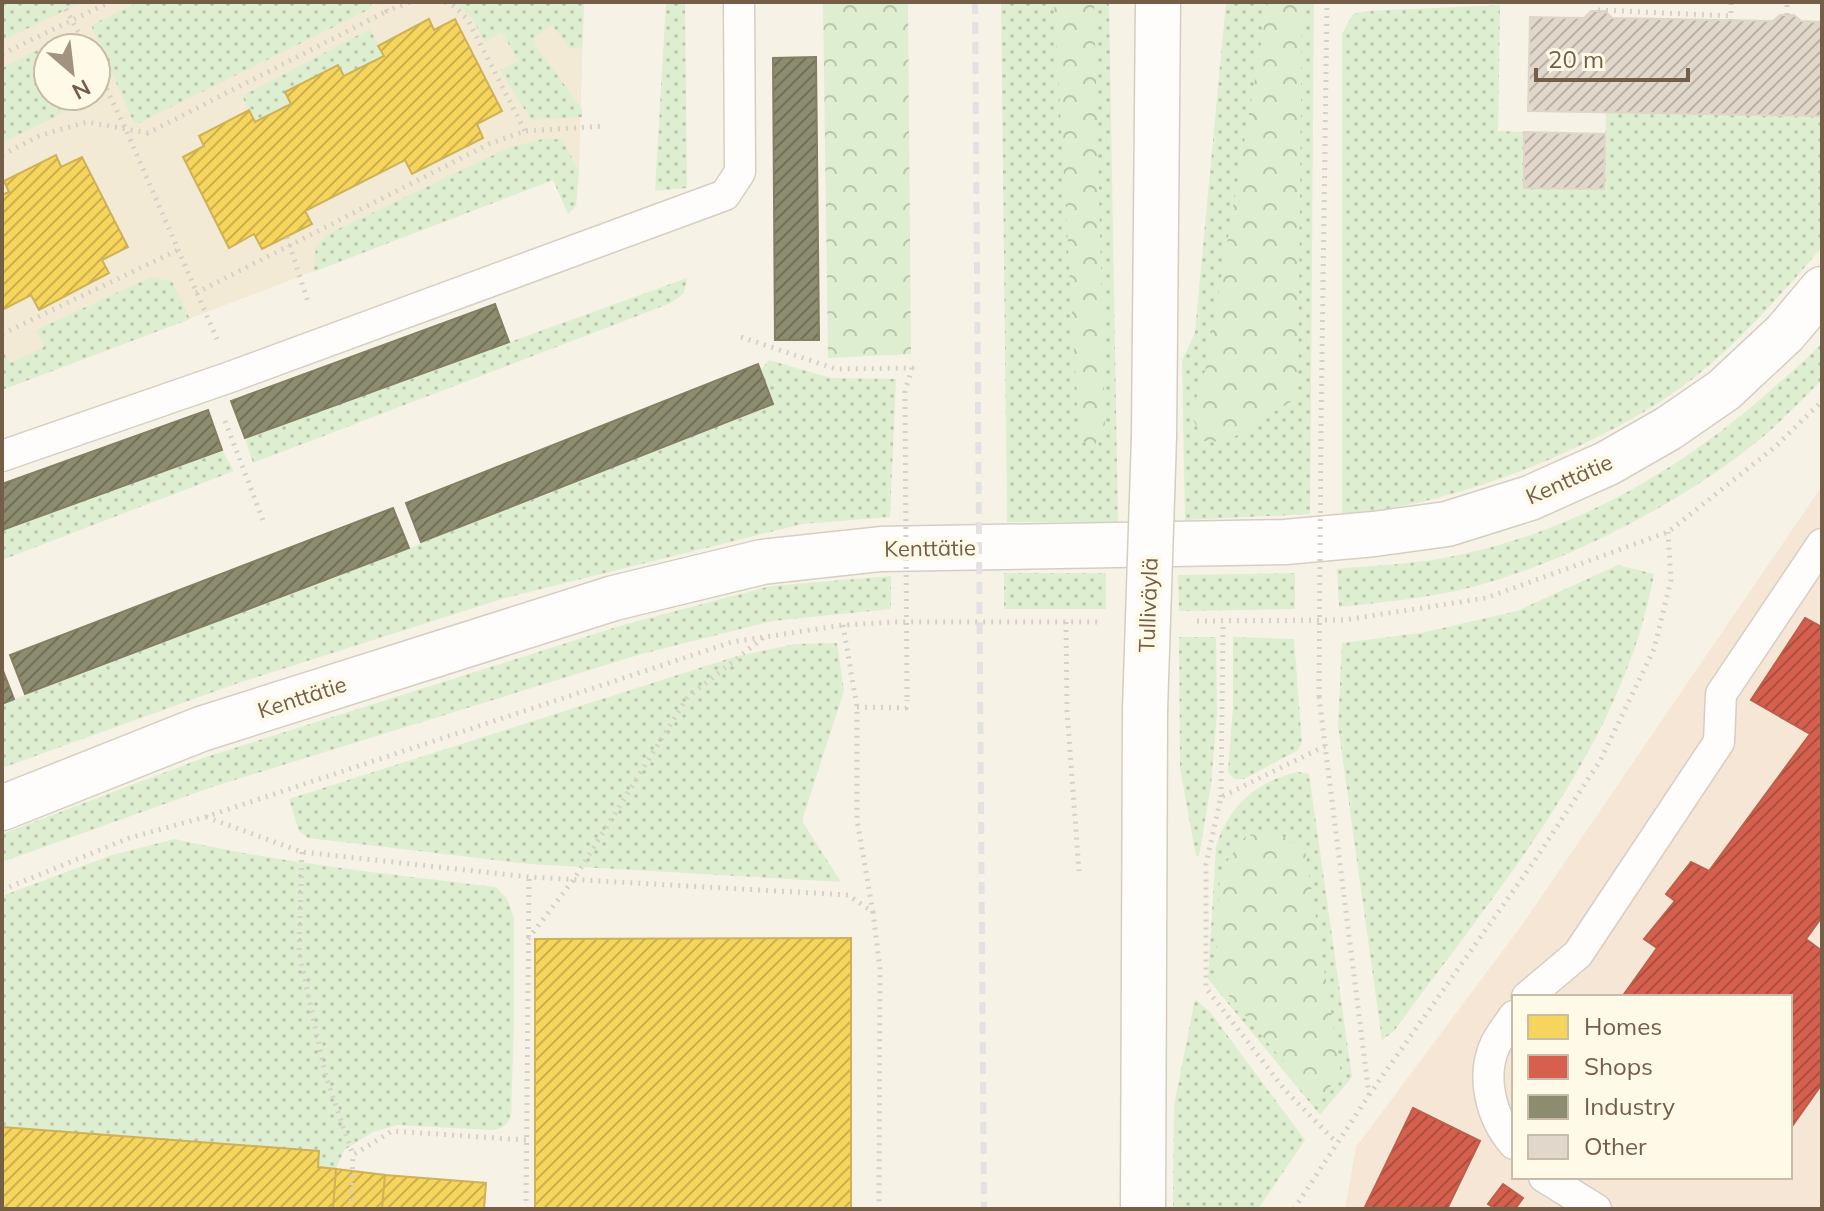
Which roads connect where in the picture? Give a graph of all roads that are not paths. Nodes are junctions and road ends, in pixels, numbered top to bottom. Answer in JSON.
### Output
{"nodes":[{"id":1,"x":739,"y":2,"type":"edge"},
{"id":2,"x":1158,"y":2,"type":"edge"},
{"id":3,"x":1822,"y":289,"type":"edge"},
{"id":4,"x":2,"y":456,"type":"edge"},
{"id":5,"x":1822,"y":544,"type":"edge"},
{"id":6,"x":2,"y":808,"type":"edge"},
{"id":7,"x":1529,"y":995,"type":"edge"},
{"id":8,"x":1512,"y":1019,"type":"edge"},
{"id":9,"x":1512,"y":1142,"type":"edge"},
{"id":10,"x":1547,"y":1179,"type":"edge"},
{"id":11,"x":1143,"y":1209,"type":"edge"},
{"id":12,"x":1596,"y":1209,"type":"edge"}],
"edges":[{"from":1,"to":4,"type":"lane"},
{"from":2,"to":11,"type":"street","name":"Tulliväylä","bridge":true},
{"from":3,"to":6,"type":"street","name":"Kenttätie"},
{"from":5,"to":7,"type":"lane"},
{"from":8,"to":9,"type":"lane"},
{"from":10,"to":12,"type":"lane"}]}
